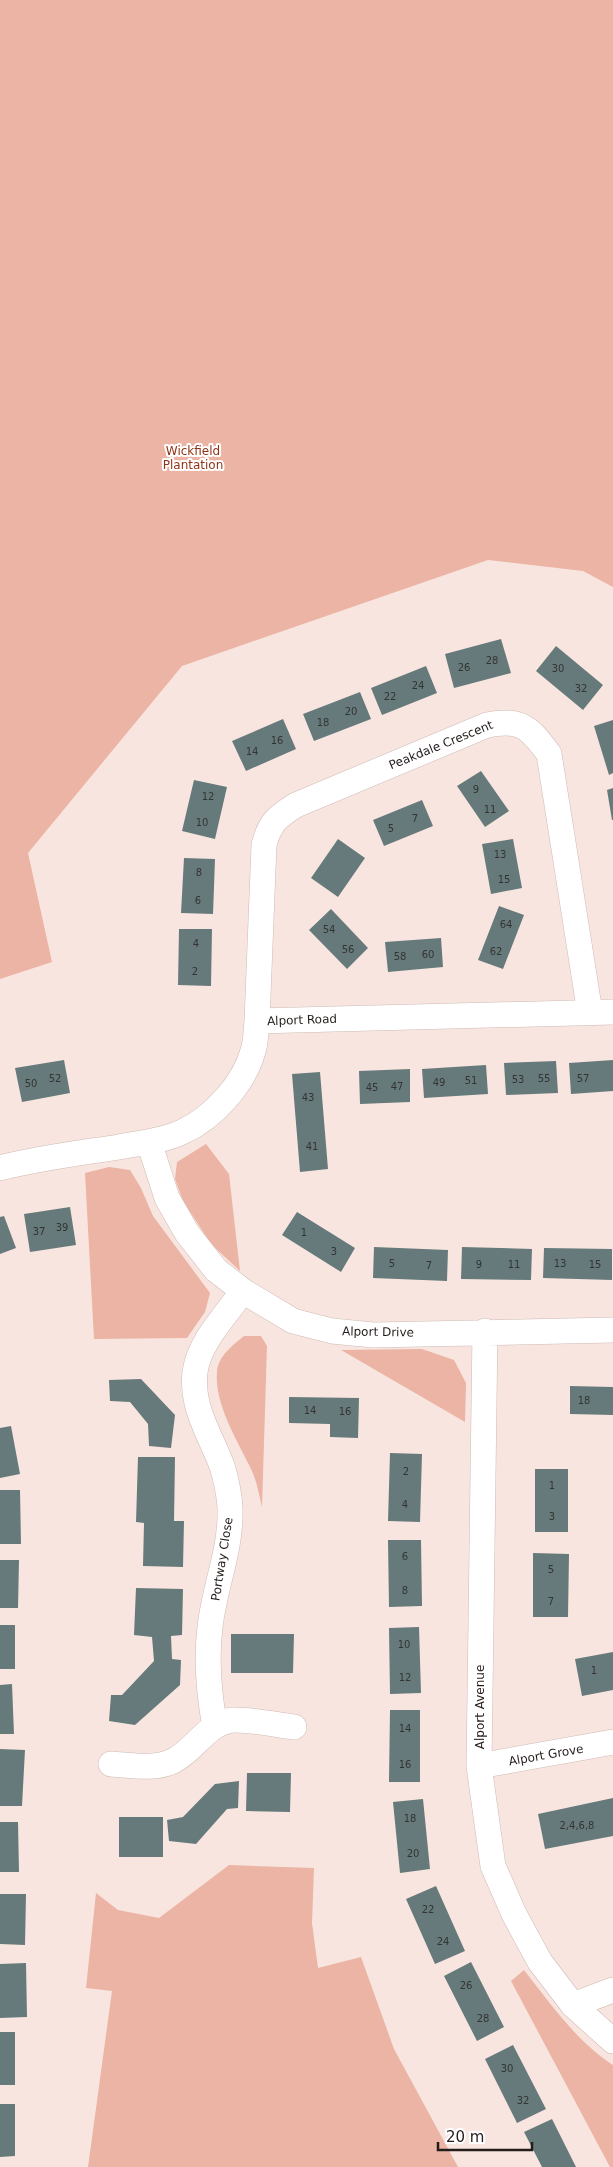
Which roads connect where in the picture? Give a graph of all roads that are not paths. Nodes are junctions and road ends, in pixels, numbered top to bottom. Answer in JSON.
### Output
{"nodes":[{"id":1,"x":602,"y":1012,"type":"edge"},
{"id":2,"x":257,"y":1021,"type":"junction"},
{"id":3,"x":149,"y":1142,"type":"junction"},
{"id":4,"x":0,"y":1168,"type":"edge"},
{"id":5,"x":243,"y":1291,"type":"junction"},
{"id":6,"x":613,"y":1330,"type":"edge"},
{"id":7,"x":485,"y":1331,"type":"junction"},
{"id":8,"x":215,"y":1726,"type":"junction"},
{"id":9,"x":294,"y":1727,"type":"dead end"},
{"id":10,"x":613,"y":1742,"type":"edge"},
{"id":11,"x":112,"y":1764,"type":"dead end"},
{"id":12,"x":479,"y":1766,"type":"junction"},
{"id":13,"x":613,"y":1990,"type":"edge"},
{"id":14,"x":573,"y":2005,"type":"junction"},
{"id":15,"x":613,"y":2042,"type":"edge"}],
"edges":[{"from":1,"to":2,"type":"street","name":"Alport Road"},
{"from":1,"to":2,"type":"street","name":"Peakdale Crescent"},
{"from":2,"to":3,"type":"street","name":"Alport Road"},
{"from":3,"to":4,"type":"street","name":"Alport Road"},
{"from":3,"to":5,"type":"street","name":"Alport Drive"},
{"from":5,"to":7,"type":"street","name":"Alport Drive"},
{"from":5,"to":8,"type":"street","name":"Portway Close"},
{"from":6,"to":7,"type":"street","name":"Alport Drive"},
{"from":7,"to":12,"type":"street","name":"Alport Avenue"},
{"from":8,"to":9,"type":"street"},
{"from":8,"to":11,"type":"street"},
{"from":10,"to":12,"type":"street","name":"Alport Grove"},
{"from":12,"to":14,"type":"street","name":"Alport Avenue"},
{"from":13,"to":14,"type":"street"},
{"from":14,"to":15,"type":"street","name":"Alport Avenue"}]}
